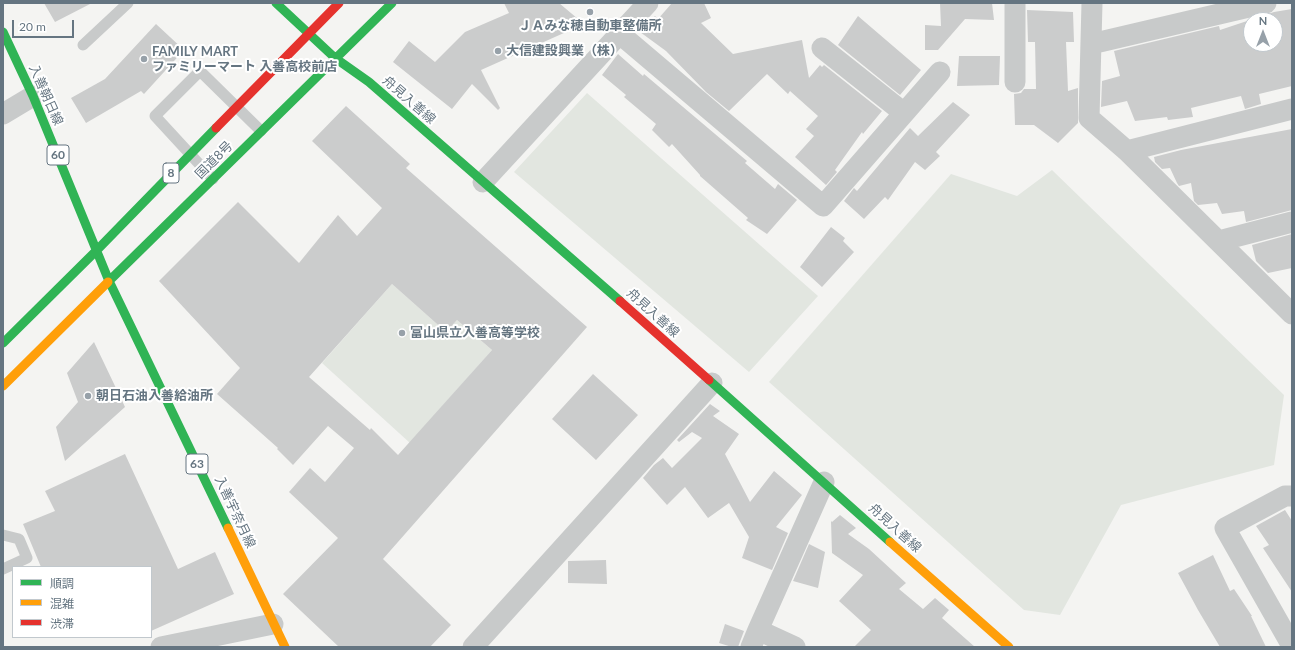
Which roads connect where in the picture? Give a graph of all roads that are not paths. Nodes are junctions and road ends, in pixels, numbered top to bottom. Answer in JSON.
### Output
{"nodes":[{"id":1,"x":128,"y":3,"type":"edge"},
{"id":2,"x":276,"y":3,"type":"edge"},
{"id":3,"x":339,"y":3,"type":"edge"},
{"id":4,"x":392,"y":3,"type":"edge"},
{"id":5,"x":648,"y":3,"type":"edge"},
{"id":6,"x":1015,"y":3,"type":"edge"},
{"id":7,"x":1092,"y":3,"type":"edge"},
{"id":8,"x":1266,"y":3,"type":"edge"},
{"id":9,"x":3,"y":32,"type":"edge"},
{"id":10,"x":309,"y":32,"type":"junction"},
{"id":11,"x":620,"y":34,"type":"junction"},
{"id":12,"x":1092,"y":44,"type":"junction"},
{"id":13,"x":83,"y":45,"type":"dead end"},
{"id":14,"x":822,"y":48,"type":"dead end"},
{"id":15,"x":335,"y":58,"type":"junction"},
{"id":16,"x":940,"y":72,"type":"dead end"},
{"id":17,"x":1015,"y":82,"type":"dead end"},
{"id":18,"x":34,"y":96,"type":"junction"},
{"id":19,"x":1292,"y":109,"type":"edge"},
{"id":20,"x":904,"y":113,"type":"junction"},
{"id":21,"x":3,"y":114,"type":"edge"},
{"id":22,"x":261,"y":131,"type":"junction"},
{"id":23,"x":1127,"y":151,"type":"junction"},
{"id":24,"x":213,"y":179,"type":"junction"},
{"id":25,"x":484,"y":182,"type":"junction"},
{"id":26,"x":1292,"y":222,"type":"edge"},
{"id":27,"x":1218,"y":241,"type":"junction"},
{"id":28,"x":97,"y":250,"type":"junction"},
{"id":29,"x":109,"y":280,"type":"junction"},
{"id":30,"x":1292,"y":314,"type":"edge"},
{"id":31,"x":3,"y":343,"type":"edge"},
{"id":32,"x":712,"y":383,"type":"junction"},
{"id":33,"x":3,"y":386,"type":"edge"},
{"id":34,"x":824,"y":482,"type":"junction"},
{"id":35,"x":1292,"y":496,"type":"edge"},
{"id":36,"x":3,"y":535,"type":"edge"},
{"id":37,"x":3,"y":569,"type":"edge"},
{"id":38,"x":273,"y":624,"type":"junction"},
{"id":39,"x":755,"y":639,"type":"edge"},
{"id":40,"x":1292,"y":646,"type":"edge"},
{"id":41,"x":161,"y":647,"type":"edge"},
{"id":42,"x":285,"y":647,"type":"edge"},
{"id":43,"x":473,"y":647,"type":"edge"},
{"id":44,"x":795,"y":647,"type":"edge"},
{"id":45,"x":1009,"y":647,"type":"edge"}],
"edges":[{"from":1,"to":13,"type":"lane"},
{"from":2,"to":10,"type":"main road","name":"舟見入善線"},
{"from":3,"to":10,"type":"main road","name":"国道8号","number":"8"},
{"from":4,"to":15,"type":"main road","name":"国道8号"},
{"from":5,"to":11,"type":"street"},
{"from":6,"to":17,"type":"street"},
{"from":7,"to":12,"type":"street"},
{"from":8,"to":12,"type":"street"},
{"from":9,"to":18,"type":"main road","name":"入善朝日線","number":"60"},
{"from":10,"to":15,"type":"main road","name":"舟見入善線"},
{"from":10,"to":28,"type":"main road","name":"国道8号","number":"8"},
{"from":11,"to":20,"type":"street"},
{"from":11,"to":25,"type":"street"},
{"from":12,"to":23,"type":"street"},
{"from":14,"to":20,"type":"street"},
{"from":15,"to":22,"type":"main road","name":"国道8号"},
{"from":15,"to":25,"type":"main road","name":"舟見入善線"},
{"from":16,"to":20,"type":"street"},
{"from":18,"to":21,"type":"street"},
{"from":18,"to":28,"type":"main road","name":"入善朝日線","number":"60"},
{"from":19,"to":23,"type":"street"},
{"from":22,"to":24,"type":"main road","name":"国道8号"},
{"from":22,"to":24,"type":"lane"},
{"from":23,"to":27,"type":"street"},
{"from":24,"to":29,"type":"main road","name":"国道8号"},
{"from":25,"to":32,"type":"main road","name":"舟見入善線"},
{"from":26,"to":27,"type":"street"},
{"from":27,"to":30,"type":"street"},
{"from":28,"to":29,"type":"main road","name":"入善朝日線","number":"60"},
{"from":28,"to":31,"type":"main road","name":"国道8号","number":"8"},
{"from":29,"to":33,"type":"main road","name":"国道8号"},
{"from":29,"to":38,"type":"main road","name":"入善宇奈月線","number":"63"},
{"from":32,"to":34,"type":"main road","name":"舟見入善線"},
{"from":32,"to":43,"type":"street"},
{"from":34,"to":39,"type":"street"},
{"from":34,"to":45,"type":"main road","name":"舟見入善線"},
{"from":35,"to":40,"type":"street"},
{"from":36,"to":37,"type":"lane"},
{"from":38,"to":41,"type":"street"},
{"from":38,"to":42,"type":"main road","name":"入善宇奈月線","number":"63"},
{"from":39,"to":44,"type":"street"}]}
